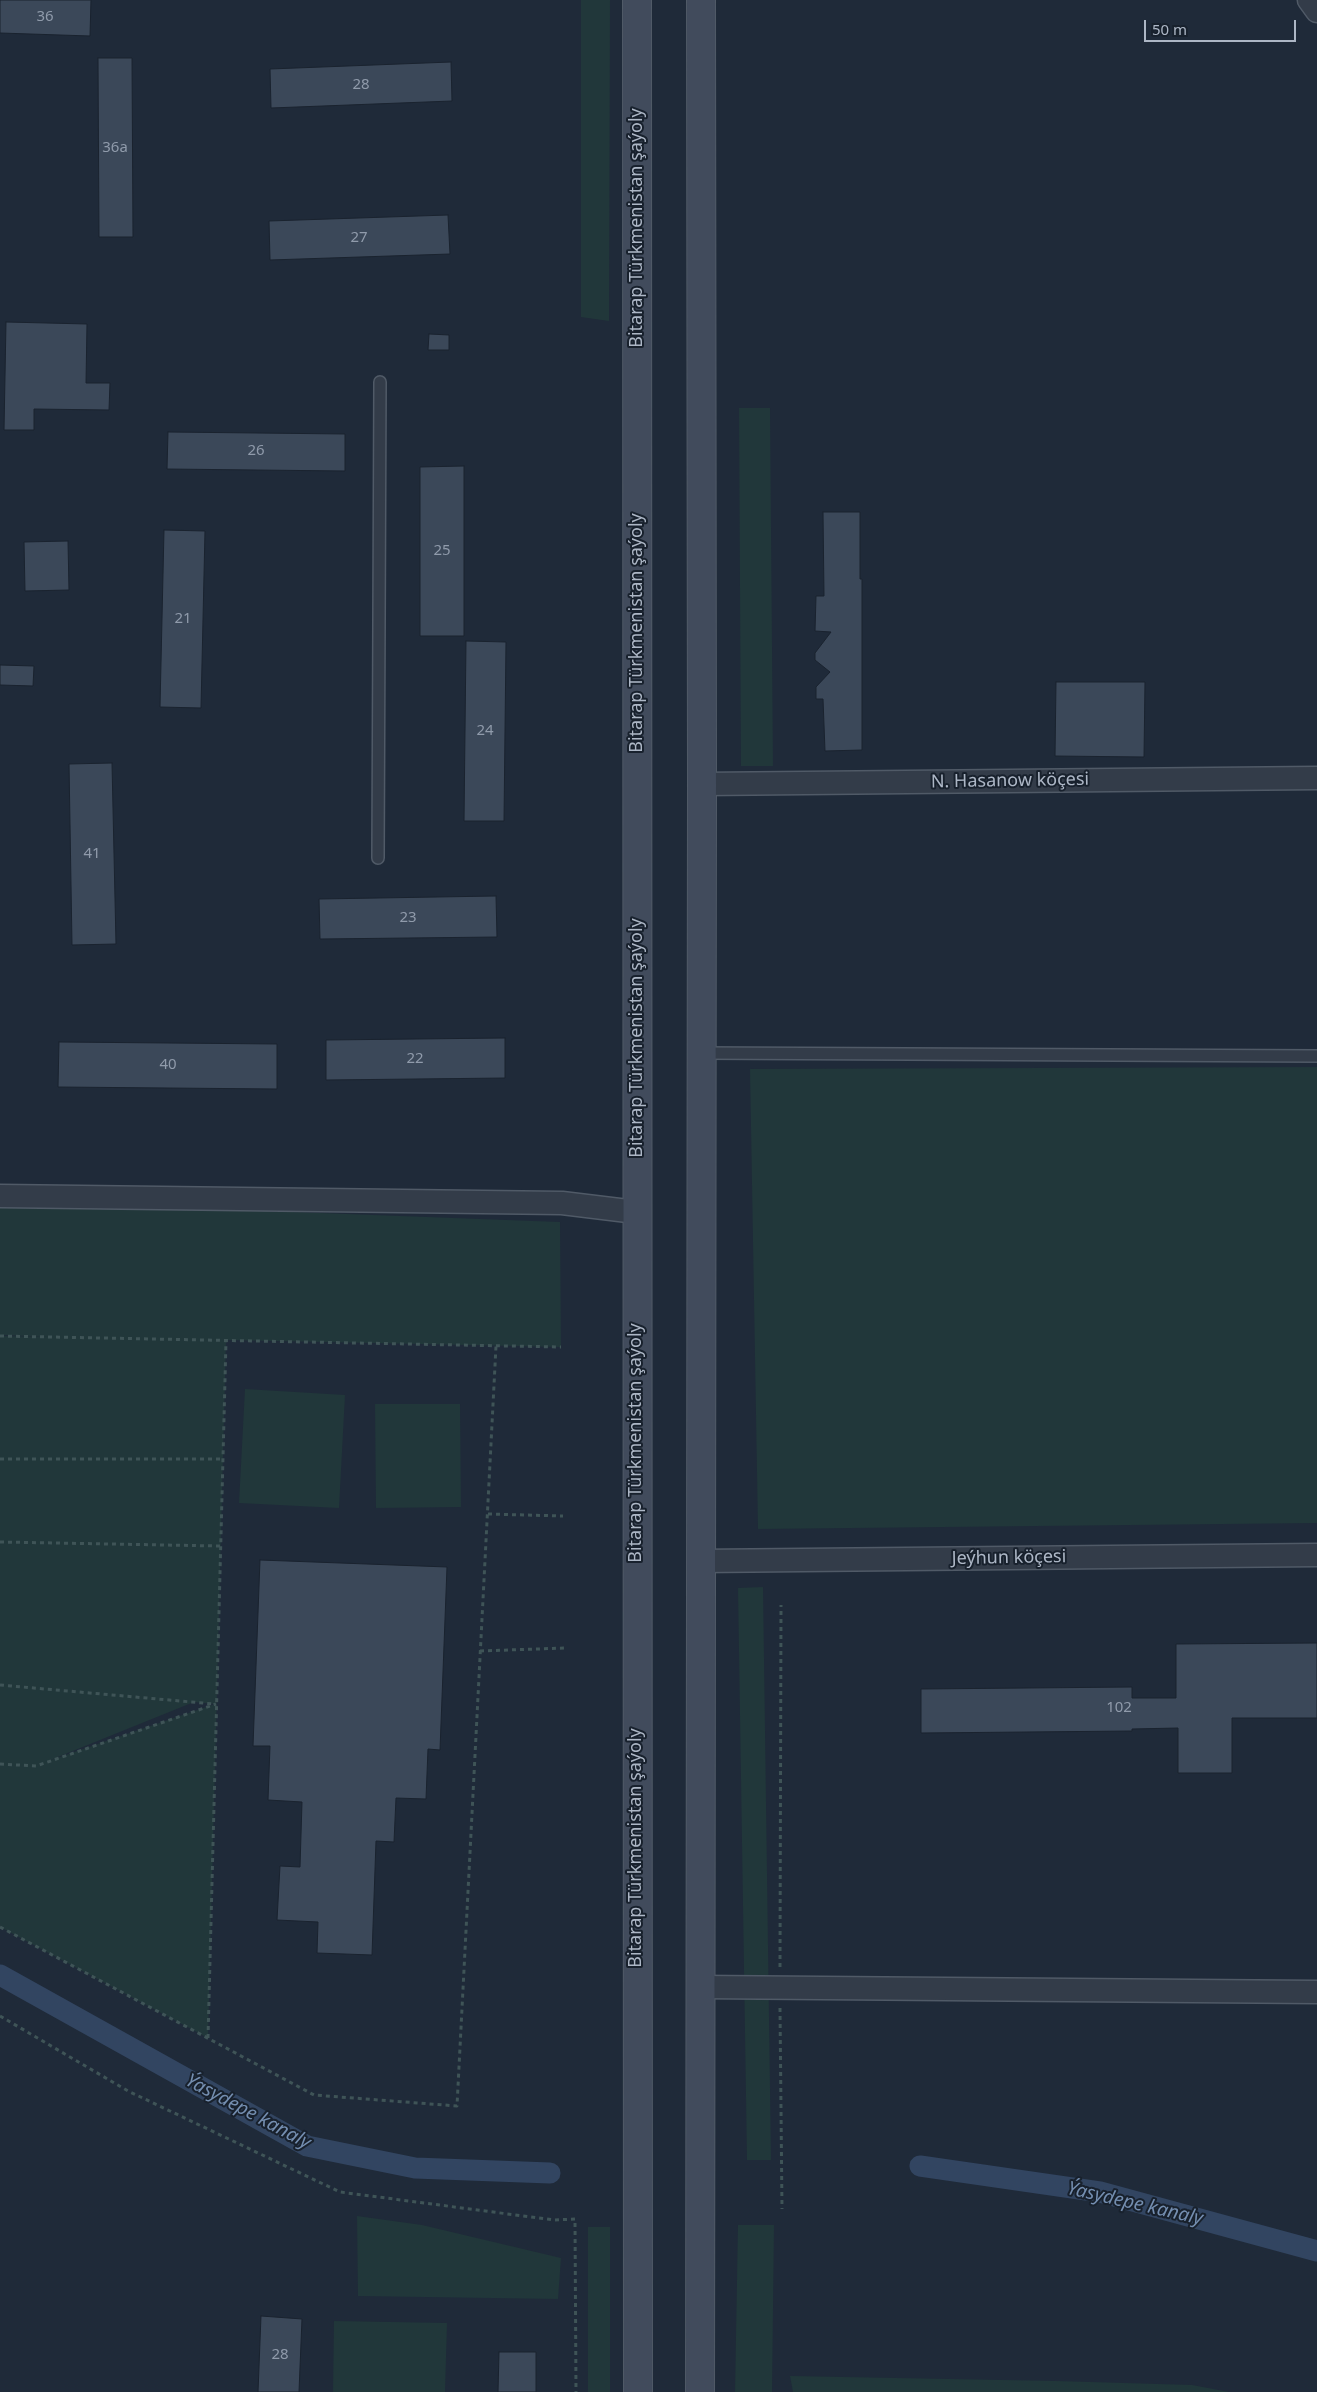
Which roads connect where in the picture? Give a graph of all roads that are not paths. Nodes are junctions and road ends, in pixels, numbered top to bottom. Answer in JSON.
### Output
{"nodes":[{"id":1,"x":637,"y":0,"type":"edge"},
{"id":2,"x":701,"y":0,"type":"edge"},
{"id":3,"x":1309,"y":0,"type":"edge"},
{"id":4,"x":1317,"y":11,"type":"edge"},
{"id":5,"x":380,"y":382,"type":"dead end"},
{"id":6,"x":1317,"y":778,"type":"edge"},
{"id":7,"x":702,"y":784,"type":"junction"},
{"id":8,"x":378,"y":858,"type":"dead end"},
{"id":9,"x":701,"y":1053,"type":"junction"},
{"id":10,"x":1317,"y":1056,"type":"edge"},
{"id":11,"x":0,"y":1196,"type":"edge"},
{"id":12,"x":636,"y":1212,"type":"junction"},
{"id":13,"x":1317,"y":1555,"type":"edge"},
{"id":14,"x":700,"y":1561,"type":"junction"},
{"id":15,"x":699,"y":1987,"type":"junction"},
{"id":16,"x":1317,"y":1992,"type":"edge"},
{"id":17,"x":638,"y":2392,"type":"edge"},
{"id":18,"x":700,"y":2392,"type":"edge"}],
"edges":[{"from":1,"to":12,"type":"main road","name":"Bitarap Türkmenistan şaýoly"},
{"from":2,"to":7,"type":"main road"},
{"from":3,"to":4,"type":"street"},
{"from":5,"to":8,"type":"lane"},
{"from":6,"to":7,"type":"street","name":"N. Hasanow köçesi"},
{"from":7,"to":9,"type":"main road"},
{"from":9,"to":10,"type":"lane"},
{"from":9,"to":14,"type":"main road"},
{"from":11,"to":12,"type":"street"},
{"from":12,"to":17,"type":"main road","name":"Bitarap Türkmenistan şaýoly"},
{"from":13,"to":14,"type":"street","name":"Jeýhun köçesi"},
{"from":14,"to":15,"type":"main road"},
{"from":15,"to":16,"type":"street"},
{"from":15,"to":18,"type":"main road"}]}
